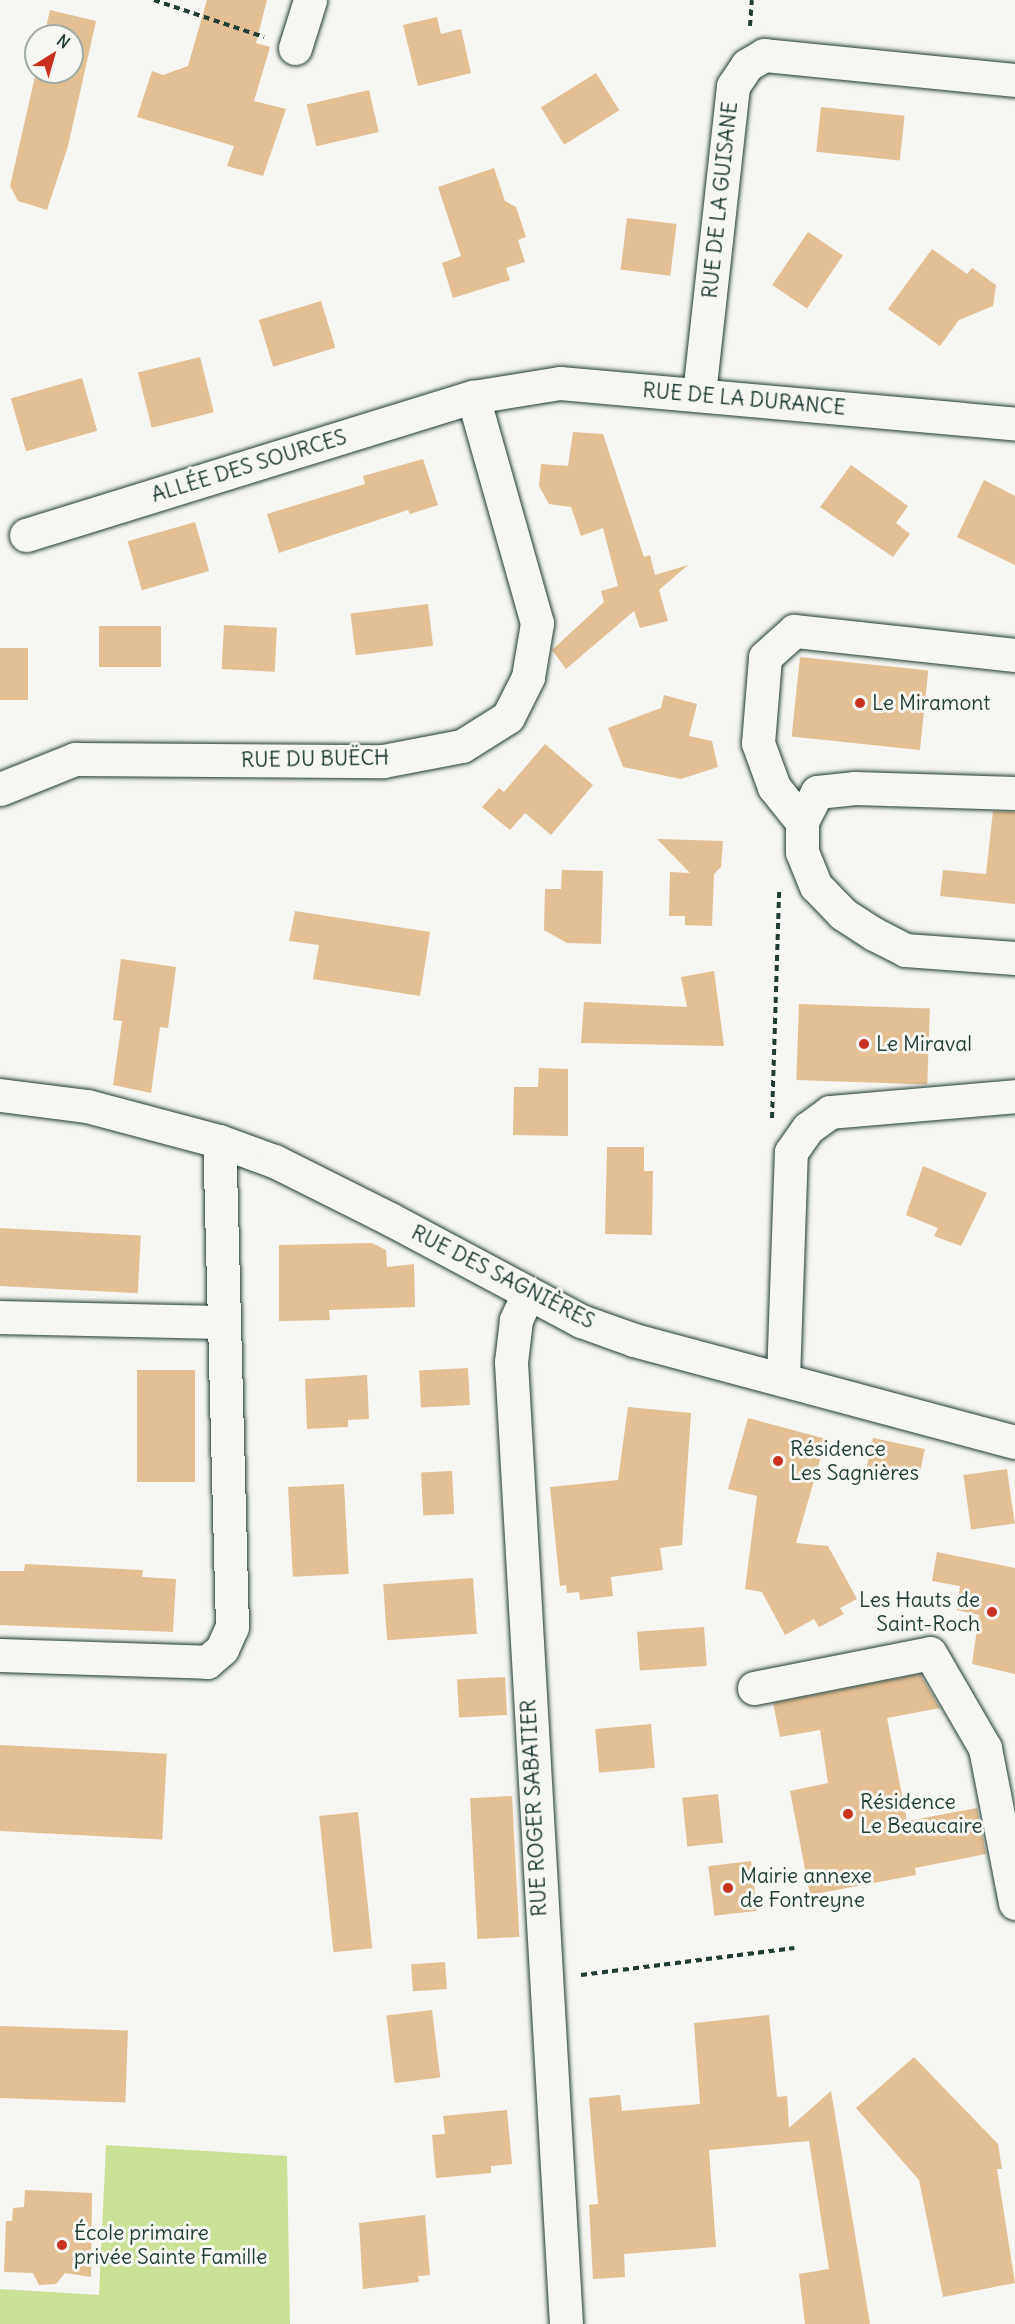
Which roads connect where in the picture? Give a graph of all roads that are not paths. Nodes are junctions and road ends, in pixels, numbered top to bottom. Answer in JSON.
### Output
{"nodes":[{"id":1,"x":310,"y":0,"type":"edge"},
{"id":2,"x":295,"y":48,"type":"road end"},
{"id":3,"x":1015,"y":80,"type":"edge"},
{"id":4,"x":699,"y":394,"type":"junction"},
{"id":5,"x":473,"y":397,"type":"junction"},
{"id":6,"x":1015,"y":424,"type":"edge"},
{"id":7,"x":26,"y":535,"type":"dead end"},
{"id":8,"x":1015,"y":655,"type":"edge"},
{"id":9,"x":0,"y":789,"type":"edge"},
{"id":10,"x":1015,"y":793,"type":"edge"},
{"id":11,"x":802,"y":822,"type":"junction"},
{"id":12,"x":1015,"y":958,"type":"edge"},
{"id":13,"x":0,"y":1095,"type":"edge"},
{"id":14,"x":1015,"y":1096,"type":"edge"},
{"id":15,"x":219,"y":1141,"type":"junction"},
{"id":16,"x":528,"y":1294,"type":"junction"},
{"id":17,"x":0,"y":1317,"type":"edge"},
{"id":18,"x":224,"y":1322,"type":"junction"},
{"id":19,"x":783,"y":1378,"type":"junction"},
{"id":20,"x":1015,"y":1442,"type":"edge"},
{"id":21,"x":0,"y":1655,"type":"edge"},
{"id":22,"x":754,"y":1688,"type":"dead end"},
{"id":23,"x":1008,"y":1911,"type":"edge"},
{"id":24,"x":566,"y":2324,"type":"edge"}],
"edges":[{"from":1,"to":2,"type":"street"},
{"from":3,"to":4,"type":"street","name":"RUE DE LA GUISANE"},
{"from":4,"to":5,"type":"street","name":"RUE DE LA DURANCE"},
{"from":4,"to":6,"type":"street","name":"RUE DE LA DURANCE"},
{"from":5,"to":7,"type":"street","name":"ALLÉE DES SOURCES"},
{"from":5,"to":9,"type":"street","name":"RUE DU BUËCH"},
{"from":8,"to":11,"type":"street"},
{"from":10,"to":11,"type":"street"},
{"from":11,"to":12,"type":"street"},
{"from":13,"to":15,"type":"street","name":"RUE DES SAGNIÈRES"},
{"from":14,"to":19,"type":"street"},
{"from":15,"to":16,"type":"street","name":"RUE DES SAGNIÈRES"},
{"from":15,"to":18,"type":"street"},
{"from":16,"to":19,"type":"street","name":"RUE DES SAGNIÈRES"},
{"from":16,"to":24,"type":"street","name":"RUE ROGER SABATIER"},
{"from":17,"to":18,"type":"street"},
{"from":18,"to":21,"type":"street"},
{"from":19,"to":20,"type":"street","name":"RUE DES SAGNIÈRES"},
{"from":22,"to":23,"type":"street"}]}
